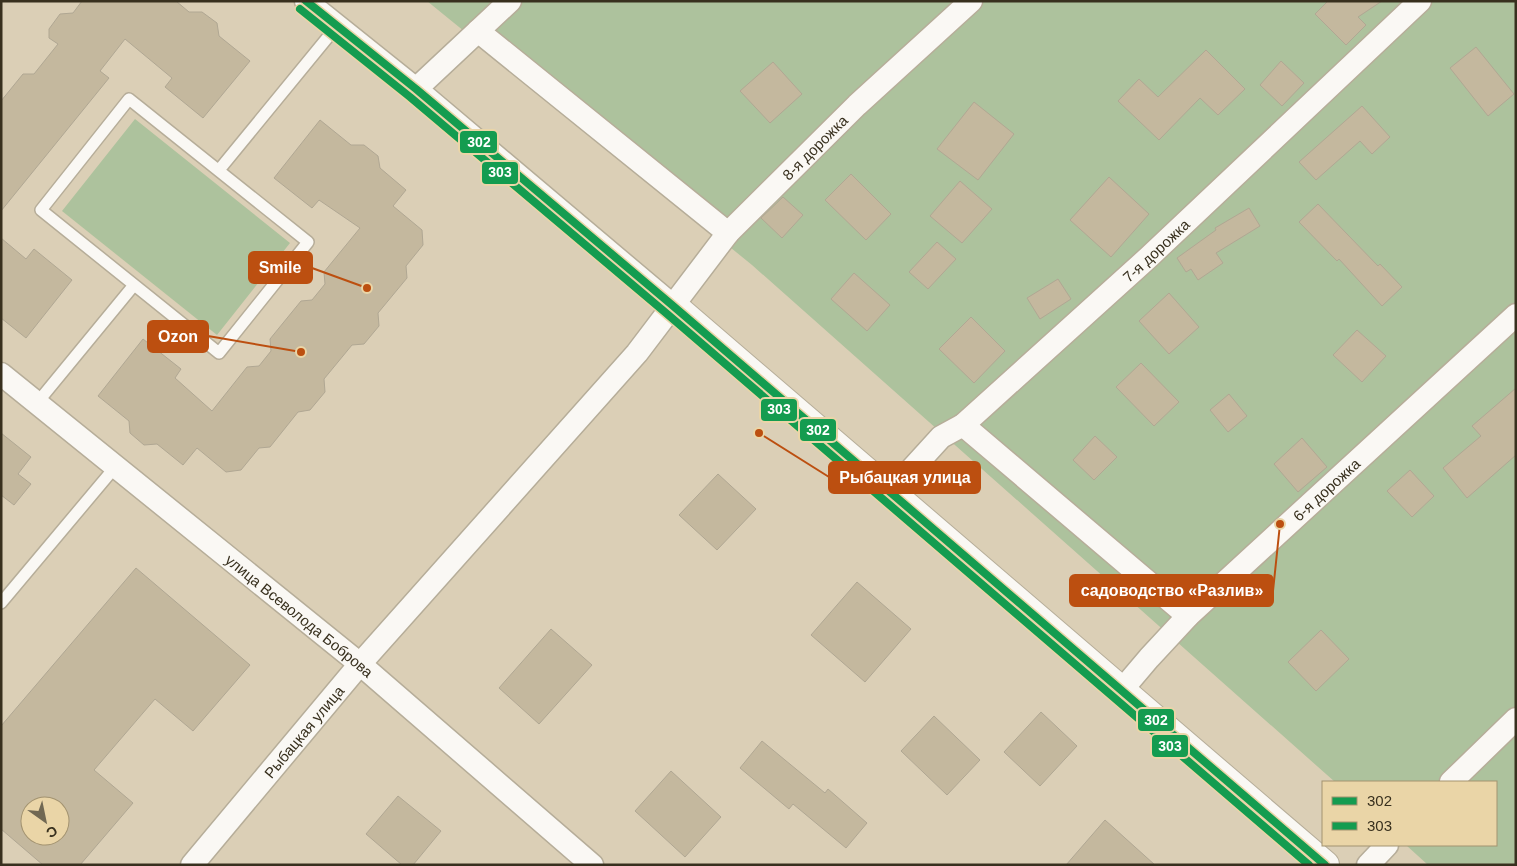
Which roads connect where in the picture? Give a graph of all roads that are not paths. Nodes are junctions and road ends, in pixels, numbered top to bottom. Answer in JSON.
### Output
{"nodes":[{"id":1,"x":306,"y":1,"type":"edge"},
{"id":2,"x":510,"y":1,"type":"edge"},
{"id":3,"x":971,"y":1,"type":"edge"},
{"id":4,"x":1420,"y":1,"type":"edge"},
{"id":5,"x":338,"y":26,"type":"junction"},
{"id":6,"x":478,"y":31,"type":"junction"},
{"id":7,"x":416,"y":89,"type":"junction"},
{"id":8,"x":219,"y":170,"type":"junction"},
{"id":9,"x":728,"y":233,"type":"junction"},
{"id":10,"x":134,"y":285,"type":"junction"},
{"id":11,"x":672,"y":305,"type":"junction"},
{"id":12,"x":1516,"y":315,"type":"edge"},
{"id":13,"x":1,"y":374,"type":"edge"},
{"id":14,"x":37,"y":403,"type":"junction"},
{"id":15,"x":963,"y":425,"type":"junction"},
{"id":16,"x":116,"y":466,"type":"junction"},
{"id":17,"x":890,"y":493,"type":"junction"},
{"id":18,"x":1,"y":603,"type":"edge"},
{"id":19,"x":1188,"y":616,"type":"junction"},
{"id":20,"x":360,"y":664,"type":"junction"},
{"id":21,"x":1121,"y":691,"type":"junction"},
{"id":22,"x":1516,"y":719,"type":"edge"},
{"id":23,"x":1452,"y":781,"type":"edge"},
{"id":24,"x":1386,"y":846,"type":"edge"},
{"id":25,"x":192,"y":865,"type":"edge"},
{"id":26,"x":592,"y":865,"type":"edge"},
{"id":27,"x":1325,"y":865,"type":"edge"},
{"id":28,"x":1368,"y":865,"type":"edge"}],
"edges":[{"from":1,"to":5,"type":"street"},
{"from":2,"to":6,"type":"street"},
{"from":3,"to":9,"type":"street","name":"8-я дорожка"},
{"from":4,"to":15,"type":"street","name":"7-я дорожка"},
{"from":5,"to":7,"type":"street"},
{"from":5,"to":8,"type":"lane"},
{"from":6,"to":7,"type":"street"},
{"from":6,"to":9,"type":"street"},
{"from":7,"to":11,"type":"street"},
{"from":8,"to":10,"type":"lane"},
{"from":8,"to":10,"type":"lane"},
{"from":9,"to":11,"type":"street","name":"8-я дорожка"},
{"from":10,"to":14,"type":"lane"},
{"from":11,"to":17,"type":"street"},
{"from":11,"to":20,"type":"street","name":"Рыбацкая улица"},
{"from":12,"to":19,"type":"street","name":"6-я дорожка"},
{"from":13,"to":14,"type":"street","name":"улица Всеволода Боброва"},
{"from":14,"to":16,"type":"street","name":"улица Всеволода Боброва"},
{"from":15,"to":17,"type":"street","name":"7-я дорожка"},
{"from":15,"to":19,"type":"street"},
{"from":16,"to":18,"type":"lane"},
{"from":16,"to":20,"type":"street","name":"улица Всеволода Боброва"},
{"from":17,"to":21,"type":"street"},
{"from":19,"to":21,"type":"street","name":"6-я дорожка"},
{"from":20,"to":25,"type":"street","name":"Рыбацкая улица"},
{"from":20,"to":26,"type":"street","name":"улица Всеволода Боброва"},
{"from":21,"to":27,"type":"street"},
{"from":22,"to":23,"type":"street"},
{"from":24,"to":28,"type":"street"}]}
